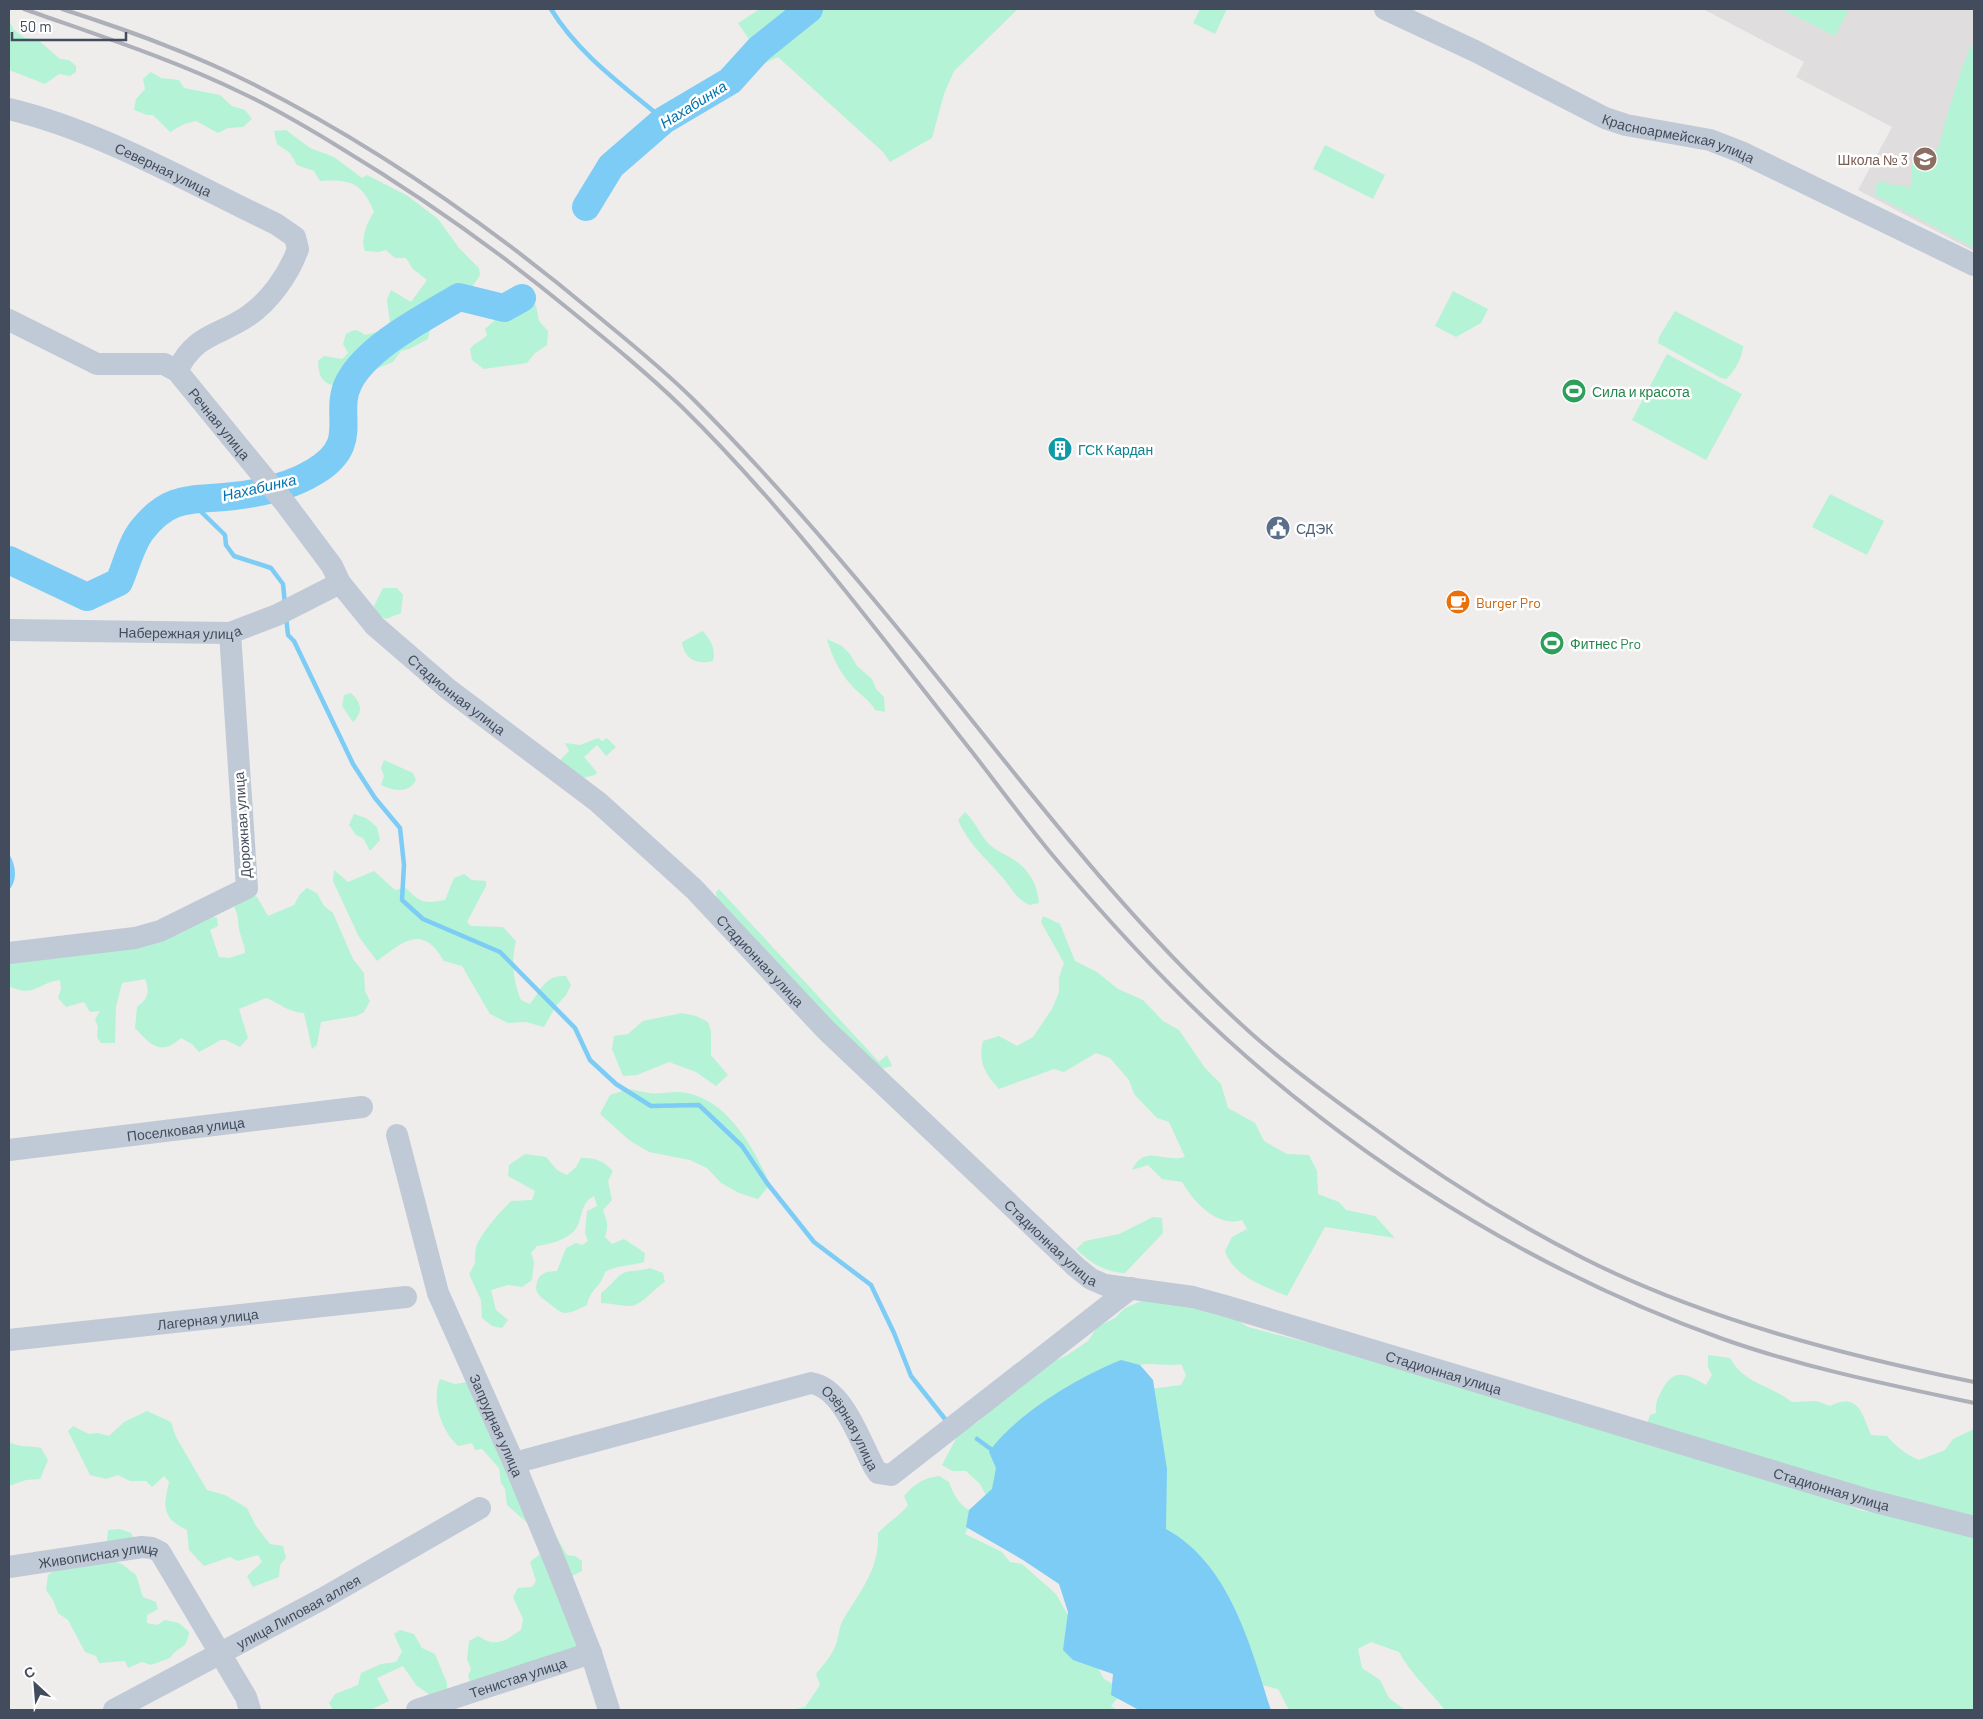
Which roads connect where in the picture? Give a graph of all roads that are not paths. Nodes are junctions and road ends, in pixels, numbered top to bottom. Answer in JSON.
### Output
{"nodes":[{"id":1,"x":1385,"y":9,"type":"edge"},
{"id":2,"x":9,"y":109,"type":"edge"},
{"id":3,"x":1974,"y":265,"type":"edge"},
{"id":4,"x":9,"y":320,"type":"edge"},
{"id":5,"x":178,"y":371,"type":"junction"},
{"id":6,"x":285,"y":503,"type":"joint"},
{"id":7,"x":340,"y":583,"type":"junction"},
{"id":8,"x":9,"y":630,"type":"edge"},
{"id":9,"x":230,"y":633,"type":"junction"},
{"id":10,"x":9,"y":953,"type":"edge"},
{"id":11,"x":362,"y":1106,"type":"dead end"},
{"id":12,"x":397,"y":1135,"type":"dead end"},
{"id":13,"x":9,"y":1150,"type":"edge"},
{"id":14,"x":1131,"y":1288,"type":"junction"},
{"id":15,"x":406,"y":1297,"type":"dead end"},
{"id":16,"x":9,"y":1340,"type":"edge"},
{"id":17,"x":514,"y":1463,"type":"junction"},
{"id":18,"x":480,"y":1508,"type":"dead end"},
{"id":19,"x":1974,"y":1527,"type":"edge"},
{"id":20,"x":9,"y":1567,"type":"edge"},
{"id":21,"x":221,"y":1654,"type":"junction"},
{"id":22,"x":591,"y":1654,"type":"junction"},
{"id":23,"x":114,"y":1710,"type":"edge"},
{"id":24,"x":250,"y":1710,"type":"edge"},
{"id":25,"x":417,"y":1710,"type":"edge"},
{"id":26,"x":609,"y":1710,"type":"edge"}],
"edges":[{"from":1,"to":3,"type":"street","name":"Красноармейская улица"},
{"from":2,"to":5,"type":"street","name":"Северная улица"},
{"from":4,"to":5,"type":"street"},
{"from":5,"to":6,"type":"street","name":"Речная улица"},
{"from":6,"to":7,"type":"street","name":"Стадионная улица"},
{"from":7,"to":9,"type":"street","name":"Набережная улица"},
{"from":7,"to":14,"type":"street","name":"Стадионная улица"},
{"from":8,"to":9,"type":"street","name":"Набережная улица"},
{"from":9,"to":10,"type":"street","name":"Дорожная улица"},
{"from":11,"to":13,"type":"street","name":"Поселковая улица"},
{"from":12,"to":17,"type":"street","name":"Запрудная улица"},
{"from":14,"to":17,"type":"street","name":"Озёрная улица"},
{"from":14,"to":19,"type":"street","name":"Стадионная улица"},
{"from":15,"to":16,"type":"street","name":"Лагерная улица"},
{"from":17,"to":22,"type":"street","name":"Запрудная улица"},
{"from":18,"to":21,"type":"street","name":"улица Липовая аллея"},
{"from":20,"to":21,"type":"street","name":"Живописная улица"},
{"from":21,"to":23,"type":"street","name":"улица Липовая аллея"},
{"from":21,"to":24,"type":"street","name":"Живописная улица"},
{"from":22,"to":25,"type":"street","name":"Тенистая улица"},
{"from":22,"to":26,"type":"street","name":"Запрудная улица"}]}
